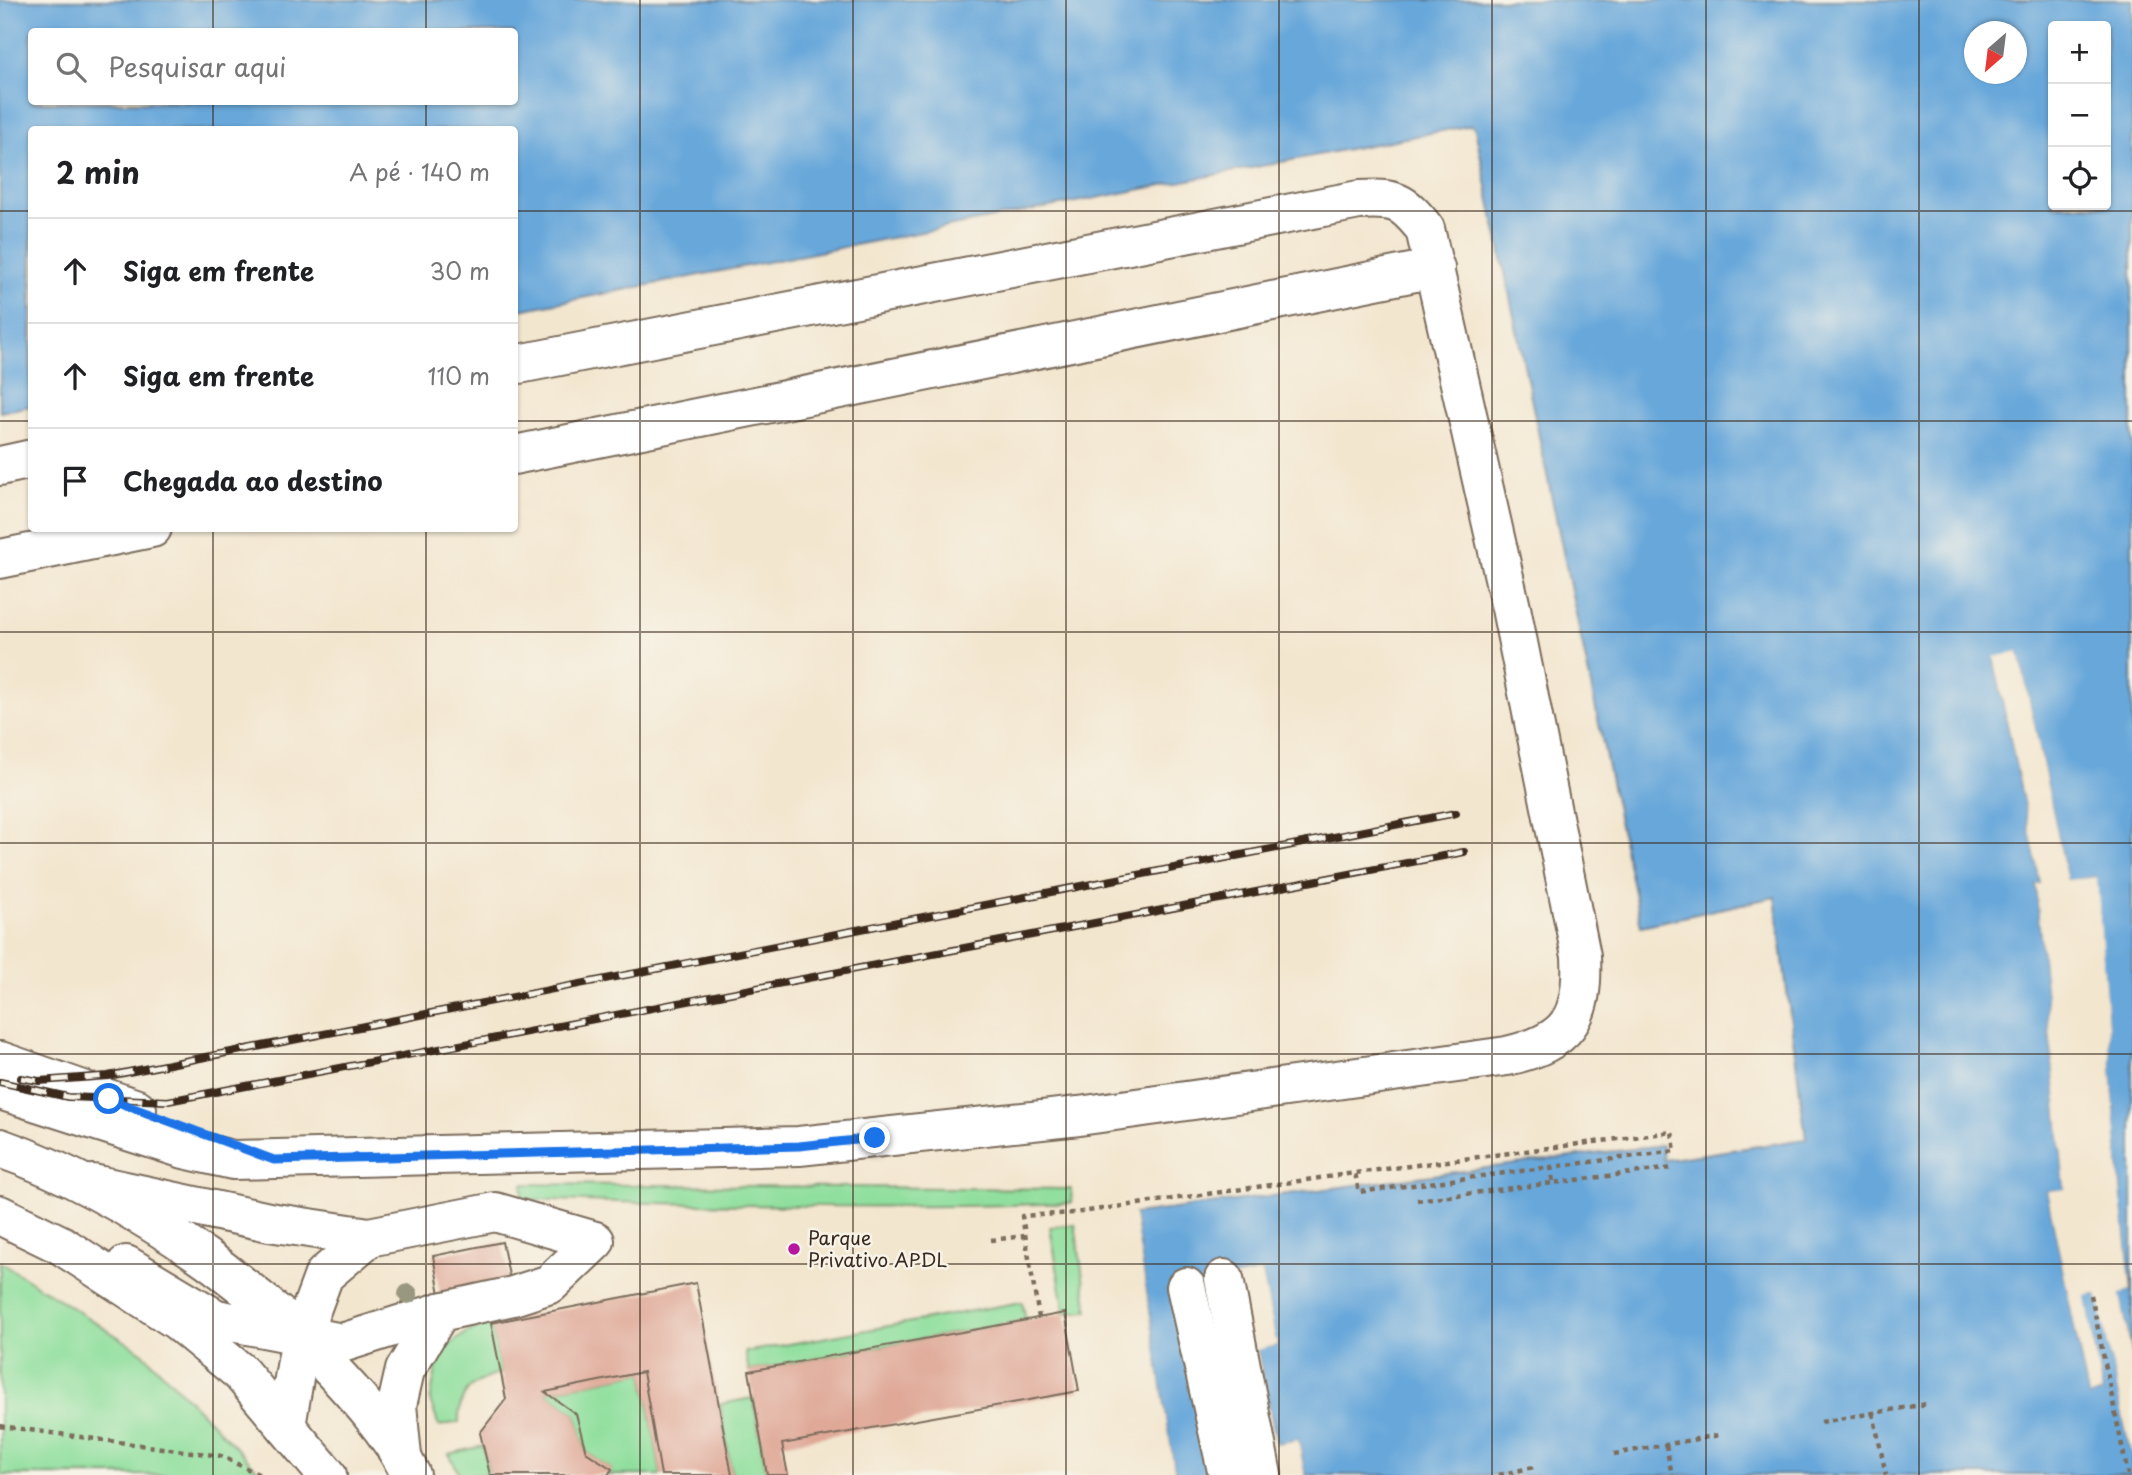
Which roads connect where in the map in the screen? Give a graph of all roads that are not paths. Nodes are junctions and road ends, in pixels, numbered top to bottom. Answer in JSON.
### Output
{"nodes":[{"id":1,"x":1434,"y":268,"type":"junction"},
{"id":2,"x":518,"y":364,"type":"edge"},
{"id":3,"x":518,"y":454,"type":"edge"},
{"id":4,"x":28,"y":460,"type":"edge"},
{"id":5,"x":0,"y":466,"type":"edge"},
{"id":6,"x":132,"y":532,"type":"edge"},
{"id":7,"x":0,"y":559,"type":"edge"},
{"id":8,"x":0,"y":1061,"type":"edge"},
{"id":9,"x":0,"y":1090,"type":"edge"},
{"id":10,"x":0,"y":1148,"type":"edge"},
{"id":11,"x":274,"y":1160,"type":"junction"},
{"id":12,"x":74,"y":1180,"type":"junction"},
{"id":13,"x":0,"y":1196,"type":"edge"},
{"id":14,"x":0,"y":1215,"type":"edge"},
{"id":15,"x":369,"y":1237,"type":"junction"},
{"id":16,"x":1224,"y":1279,"type":"dead end"},
{"id":17,"x":1186,"y":1287,"type":"dead end"},
{"id":18,"x":440,"y":1312,"type":"junction"},
{"id":19,"x":301,"y":1337,"type":"junction"},
{"id":20,"x":286,"y":1426,"type":"junction"},
{"id":21,"x":406,"y":1466,"type":"edge"},
{"id":22,"x":327,"y":1475,"type":"edge"},
{"id":23,"x":1228,"y":1475,"type":"edge"},
{"id":24,"x":1262,"y":1475,"type":"edge"}],
"edges":[{"from":1,"to":2,"type":"main road"},
{"from":1,"to":3,"type":"main road"},
{"from":1,"to":11,"type":"main road"},
{"from":4,"to":5,"type":"main road"},
{"from":6,"to":7,"type":"main road"},
{"from":8,"to":11,"type":"main road"},
{"from":9,"to":11,"type":"main road"},
{"from":10,"to":12,"type":"main road"},
{"from":12,"to":15,"type":"main road"},
{"from":12,"to":19,"type":"main road"},
{"from":13,"to":19,"type":"main road"},
{"from":14,"to":20,"type":"main road"},
{"from":15,"to":18,"type":"main road"},
{"from":15,"to":19,"type":"main road"},
{"from":16,"to":24,"type":"main road"},
{"from":17,"to":23,"type":"main road"},
{"from":18,"to":19,"type":"main road"},
{"from":18,"to":21,"type":"main road"},
{"from":19,"to":20,"type":"main road"},
{"from":19,"to":21,"type":"main road"},
{"from":20,"to":22,"type":"main road"}]}
